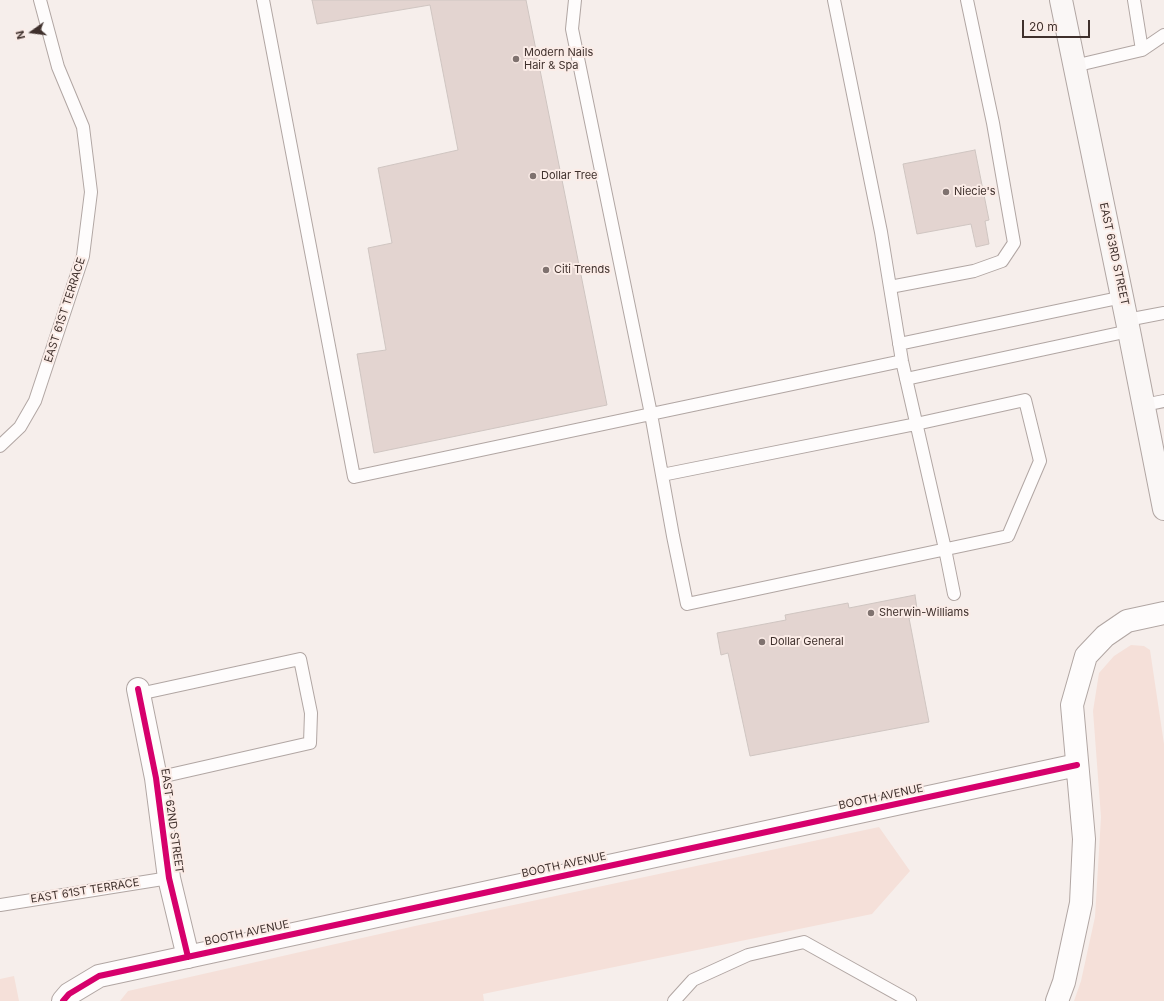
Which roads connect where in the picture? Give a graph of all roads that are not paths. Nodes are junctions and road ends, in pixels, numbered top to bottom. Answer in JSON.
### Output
{"nodes":[{"id":1,"x":40,"y":0,"type":"edge"},
{"id":2,"x":263,"y":0,"type":"edge"},
{"id":3,"x":575,"y":0,"type":"edge"},
{"id":4,"x":834,"y":0,"type":"edge"},
{"id":5,"x":967,"y":0,"type":"edge"},
{"id":6,"x":1061,"y":0,"type":"edge"},
{"id":7,"x":1134,"y":0,"type":"edge"},
{"id":8,"x":1164,"y":35,"type":"edge"},
{"id":9,"x":1142,"y":50,"type":"junction"},
{"id":10,"x":1074,"y":66,"type":"junction"},
{"id":11,"x":890,"y":287,"type":"junction"},
{"id":12,"x":1123,"y":297,"type":"junction"},
{"id":13,"x":1164,"y":313,"type":"edge"},
{"id":14,"x":1128,"y":325,"type":"junction"},
{"id":15,"x":899,"y":344,"type":"junction"},
{"id":16,"x":902,"y":361,"type":"junction"},
{"id":17,"x":906,"y":379,"type":"junction"},
{"id":18,"x":1154,"y":403,"type":"edge"},
{"id":19,"x":651,"y":414,"type":"junction"},
{"id":20,"x":916,"y":424,"type":"junction"},
{"id":21,"x":0,"y":446,"type":"edge"},
{"id":22,"x":662,"y":475,"type":"junction"},
{"id":23,"x":1164,"y":509,"type":"edge"},
{"id":24,"x":945,"y":549,"type":"junction"},
{"id":25,"x":954,"y":594,"type":"dead end"},
{"id":26,"x":1164,"y":613,"type":"edge"},
{"id":27,"x":138,"y":691,"type":"joint"},
{"id":28,"x":1077,"y":765,"type":"junction"},
{"id":29,"x":156,"y":778,"type":"junction"},
{"id":30,"x":170,"y":878,"type":"junction"},
{"id":31,"x":0,"y":906,"type":"edge"},
{"id":32,"x":188,"y":957,"type":"junction"},
{"id":33,"x":63,"y":1001,"type":"edge"},
{"id":34,"x":674,"y":1001,"type":"edge"},
{"id":35,"x":910,"y":1001,"type":"edge"},
{"id":36,"x":1057,"y":1001,"type":"edge"}],
"edges":[{"from":1,"to":21,"type":"lane","name":"EAST 61ST TERRACE"},
{"from":2,"to":19,"type":"lane"},
{"from":3,"to":19,"type":"lane"},
{"from":4,"to":11,"type":"lane"},
{"from":5,"to":11,"type":"lane"},
{"from":6,"to":10,"type":"main road","name":"EAST 63RD STREET"},
{"from":7,"to":9,"type":"lane"},
{"from":8,"to":9,"type":"lane"},
{"from":9,"to":10,"type":"lane"},
{"from":10,"to":12,"type":"main road","name":"EAST 63RD STREET"},
{"from":11,"to":15,"type":"lane"},
{"from":12,"to":14,"type":"main road","name":"EAST 63RD STREET"},
{"from":12,"to":15,"type":"lane"},
{"from":13,"to":14,"type":"lane"},
{"from":14,"to":17,"type":"lane"},
{"from":14,"to":18,"type":"main road","name":"EAST 63RD STREET"},
{"from":15,"to":16,"type":"lane"},
{"from":16,"to":17,"type":"lane"},
{"from":16,"to":19,"type":"lane"},
{"from":17,"to":20,"type":"lane"},
{"from":18,"to":23,"type":"main road","name":"EAST 63RD STREET"},
{"from":19,"to":22,"type":"lane"},
{"from":20,"to":22,"type":"lane"},
{"from":20,"to":24,"type":"lane"},
{"from":20,"to":24,"type":"lane"},
{"from":22,"to":24,"type":"lane"},
{"from":24,"to":25,"type":"lane"},
{"from":26,"to":28,"type":"street"},
{"from":27,"to":29,"type":"street","name":"EAST 62ND STREET"},
{"from":27,"to":29,"type":"lane"},
{"from":28,"to":32,"type":"street","name":"BOOTH AVENUE"},
{"from":28,"to":36,"type":"street"},
{"from":29,"to":30,"type":"street","name":"EAST 62ND STREET"},
{"from":30,"to":31,"type":"lane","name":"EAST 61ST TERRACE"},
{"from":30,"to":32,"type":"street","name":"EAST 62ND STREET"},
{"from":32,"to":33,"type":"street","name":"BOOTH AVENUE"},
{"from":34,"to":35,"type":"lane"}]}
